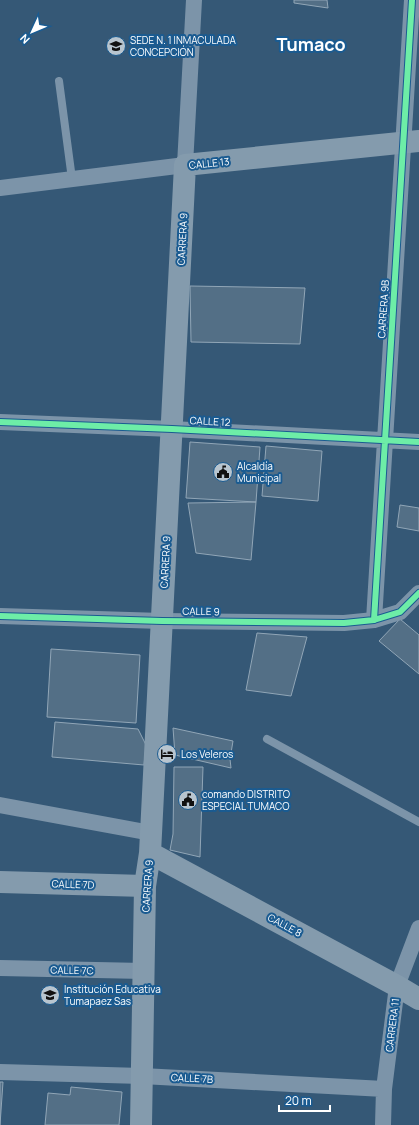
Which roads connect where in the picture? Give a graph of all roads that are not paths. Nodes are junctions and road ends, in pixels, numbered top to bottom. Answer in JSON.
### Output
{"nodes":[{"id":1,"x":194,"y":0,"type":"edge"},
{"id":2,"x":412,"y":0,"type":"edge"},
{"id":3,"x":59,"y":80,"type":"dead end"},
{"id":4,"x":411,"y":142,"type":"edge"},
{"id":5,"x":186,"y":165,"type":"junction"},
{"id":6,"x":72,"y":179,"type":"junction"},
{"id":7,"x":0,"y":188,"type":"edge"},
{"id":8,"x":0,"y":422,"type":"edge"},
{"id":9,"x":172,"y":429,"type":"junction"},
{"id":10,"x":385,"y":441,"type":"junction"},
{"id":11,"x":419,"y":442,"type":"edge"},
{"id":12,"x":419,"y":593,"type":"edge"},
{"id":13,"x":0,"y":616,"type":"edge"},
{"id":14,"x":374,"y":620,"type":"junction"},
{"id":15,"x":162,"y":621,"type":"junction"},
{"id":16,"x":267,"y":739,"type":"dead end"},
{"id":17,"x":0,"y":805,"type":"edge"},
{"id":18,"x":419,"y":822,"type":"edge"},
{"id":19,"x":150,"y":843,"type":"junction"},
{"id":20,"x":0,"y":882,"type":"edge"},
{"id":21,"x":145,"y":886,"type":"junction"},
{"id":22,"x":419,"y":928,"type":"edge"},
{"id":23,"x":0,"y":968,"type":"edge"},
{"id":24,"x":144,"y":971,"type":"junction"},
{"id":25,"x":397,"y":986,"type":"junction"},
{"id":26,"x":419,"y":999,"type":"edge"},
{"id":27,"x":0,"y":1072,"type":"edge"},
{"id":28,"x":142,"y":1076,"type":"junction"},
{"id":29,"x":384,"y":1089,"type":"junction"},
{"id":30,"x":141,"y":1125,"type":"edge"},
{"id":31,"x":383,"y":1125,"type":"edge"}],
"edges":[{"from":1,"to":5,"type":"street","name":"CARRERA 9"},
{"from":2,"to":4,"type":"street","name":"CARRERA 9B"},
{"from":3,"to":6,"type":"lane"},
{"from":4,"to":5,"type":"main road","name":"CALLE 13"},
{"from":4,"to":10,"type":"street","name":"CARRERA 9B"},
{"from":5,"to":6,"type":"street","name":"CALLE 13"},
{"from":5,"to":9,"type":"main road","name":"CARRERA 9"},
{"from":6,"to":7,"type":"street","name":"CALLE 13"},
{"from":8,"to":9,"type":"street","name":"CALLE 12"},
{"from":9,"to":10,"type":"street","name":"CALLE 12"},
{"from":9,"to":15,"type":"main road","name":"CARRERA 9"},
{"from":10,"to":11,"type":"street","name":"CALLE 12"},
{"from":10,"to":14,"type":"street","name":"CARRERA 9B"},
{"from":12,"to":14,"type":"street","name":"CALLE 9"},
{"from":13,"to":15,"type":"street","name":"CALLE 9"},
{"from":14,"to":15,"type":"street","name":"CALLE 9"},
{"from":15,"to":19,"type":"main road","name":"CARRERA 9"},
{"from":16,"to":18,"type":"lane"},
{"from":17,"to":19,"type":"street","name":"CALLE 8"},
{"from":19,"to":21,"type":"main road","name":"CARRERA 9"},
{"from":19,"to":25,"type":"main road","name":"CALLE 8"},
{"from":20,"to":21,"type":"main road","name":"CALLE 7D"},
{"from":21,"to":24,"type":"main road","name":"CARRERA 9"},
{"from":22,"to":25,"type":"street","name":"CARRERA 11"},
{"from":23,"to":24,"type":"street","name":"CALLE 7C"},
{"from":24,"to":28,"type":"main road","name":"CARRERA 9"},
{"from":25,"to":26,"type":"main road","name":"CALLE 8"},
{"from":25,"to":29,"type":"street","name":"CARRERA 11"},
{"from":27,"to":28,"type":"street","name":"CALLE 7B"},
{"from":28,"to":29,"type":"street","name":"CALLE 7B"},
{"from":28,"to":30,"type":"main road","name":"CARRERA 9"},
{"from":29,"to":31,"type":"street","name":"CARRERA 11"}]}
